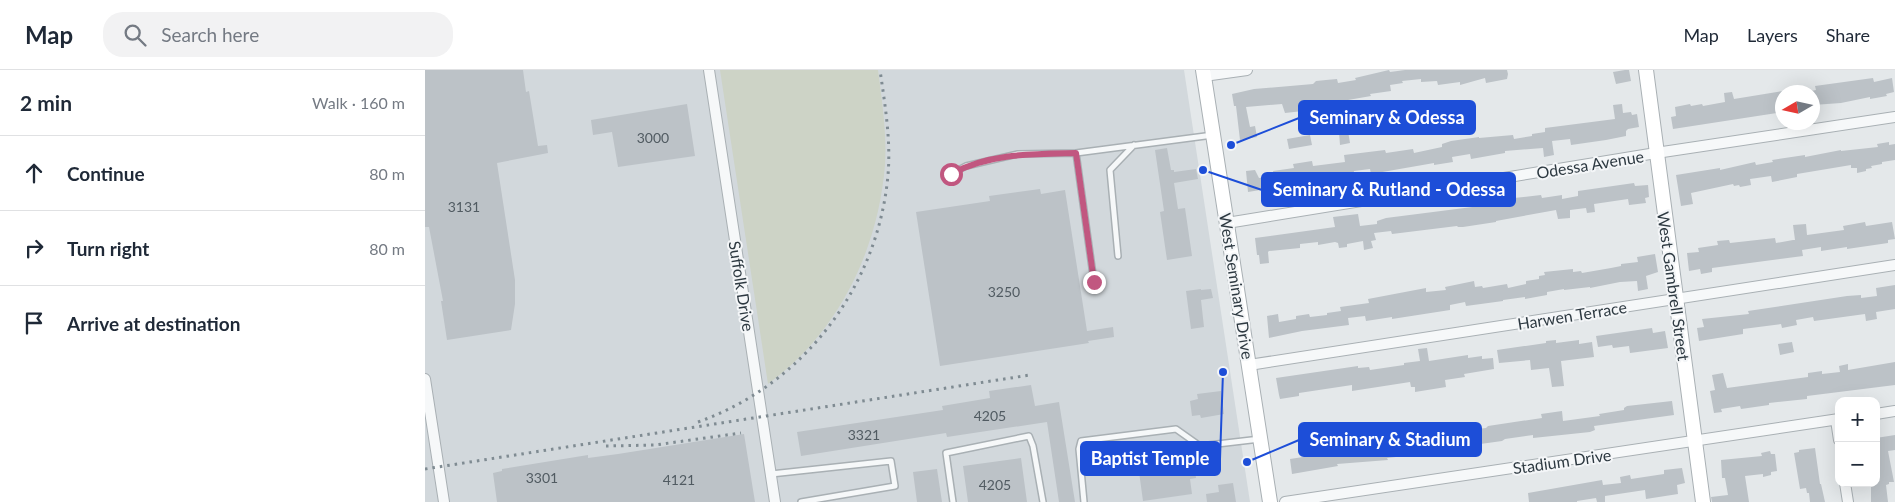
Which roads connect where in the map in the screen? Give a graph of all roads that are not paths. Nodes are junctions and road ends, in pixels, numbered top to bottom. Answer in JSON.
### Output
{"nodes":[{"id":1,"x":709,"y":70,"type":"edge"},
{"id":2,"x":1247,"y":70,"type":"edge"},
{"id":3,"x":1646,"y":70,"type":"edge"},
{"id":4,"x":1204,"y":73,"type":"edge"},
{"id":5,"x":1895,"y":117,"type":"edge"},
{"id":6,"x":1213,"y":135,"type":"junction"},
{"id":7,"x":1135,"y":145,"type":"junction"},
{"id":8,"x":1076,"y":153,"type":"junction"},
{"id":9,"x":1656,"y":153,"type":"junction"},
{"id":10,"x":948,"y":181,"type":"dead end"},
{"id":11,"x":1227,"y":223,"type":"junction"},
{"id":12,"x":1118,"y":256,"type":"dead end"},
{"id":13,"x":1895,"y":265,"type":"edge"},
{"id":14,"x":1094,"y":282,"type":"dead end"},
{"id":15,"x":1675,"y":299,"type":"junction"},
{"id":16,"x":1249,"y":365,"type":"junction"},
{"id":17,"x":425,"y":379,"type":"edge"},
{"id":18,"x":1895,"y":411,"type":"edge"},
{"id":19,"x":1880,"y":413,"type":"edge"},
{"id":20,"x":1835,"y":420,"type":"edge"},
{"id":21,"x":1260,"y":439,"type":"junction"},
{"id":22,"x":1695,"y":441,"type":"junction"},
{"id":23,"x":771,"y":474,"type":"junction"},
{"id":24,"x":1846,"y":487,"type":"edge"},
{"id":25,"x":444,"y":502,"type":"edge"},
{"id":26,"x":775,"y":502,"type":"edge"},
{"id":27,"x":801,"y":502,"type":"edge"},
{"id":28,"x":953,"y":502,"type":"edge"},
{"id":29,"x":1043,"y":502,"type":"edge"},
{"id":30,"x":1084,"y":502,"type":"edge"},
{"id":31,"x":1270,"y":502,"type":"edge"},
{"id":32,"x":1285,"y":502,"type":"edge"},
{"id":33,"x":1703,"y":502,"type":"edge"},
{"id":34,"x":1848,"y":502,"type":"edge"}],
"edges":[{"from":1,"to":23,"type":"street","name":"Suffolk Drive"},
{"from":2,"to":4,"type":"street"},
{"from":3,"to":9,"type":"street","name":"West Gambrell Street"},
{"from":4,"to":6,"type":"street","name":"West Seminary Drive"},
{"from":5,"to":9,"type":"street","name":"Odessa Avenue"},
{"from":6,"to":7,"type":"lane"},
{"from":6,"to":11,"type":"street","name":"West Seminary Drive"},
{"from":7,"to":8,"type":"lane"},
{"from":7,"to":12,"type":"lane"},
{"from":8,"to":10,"type":"lane"},
{"from":8,"to":14,"type":"lane"},
{"from":9,"to":11,"type":"street","name":"Odessa Avenue"},
{"from":9,"to":15,"type":"street","name":"West Gambrell Street"},
{"from":11,"to":16,"type":"street","name":"West Seminary Drive"},
{"from":13,"to":15,"type":"street","name":"Harwen Terrace"},
{"from":15,"to":16,"type":"street","name":"Harwen Terrace"},
{"from":15,"to":22,"type":"street","name":"West Gambrell Street"},
{"from":16,"to":21,"type":"street","name":"West Seminary Drive"},
{"from":17,"to":25,"type":"street"},
{"from":18,"to":19,"type":"street"},
{"from":20,"to":22,"type":"street","name":"Stadium Drive"},
{"from":21,"to":30,"type":"lane"},
{"from":21,"to":31,"type":"street","name":"West Seminary Drive"},
{"from":22,"to":32,"type":"street","name":"Stadium Drive"},
{"from":22,"to":33,"type":"street","name":"West Gambrell Street"},
{"from":23,"to":26,"type":"street","name":"Suffolk Drive"},
{"from":23,"to":27,"type":"lane"},
{"from":24,"to":34,"type":"street"},
{"from":28,"to":29,"type":"lane"}]}
